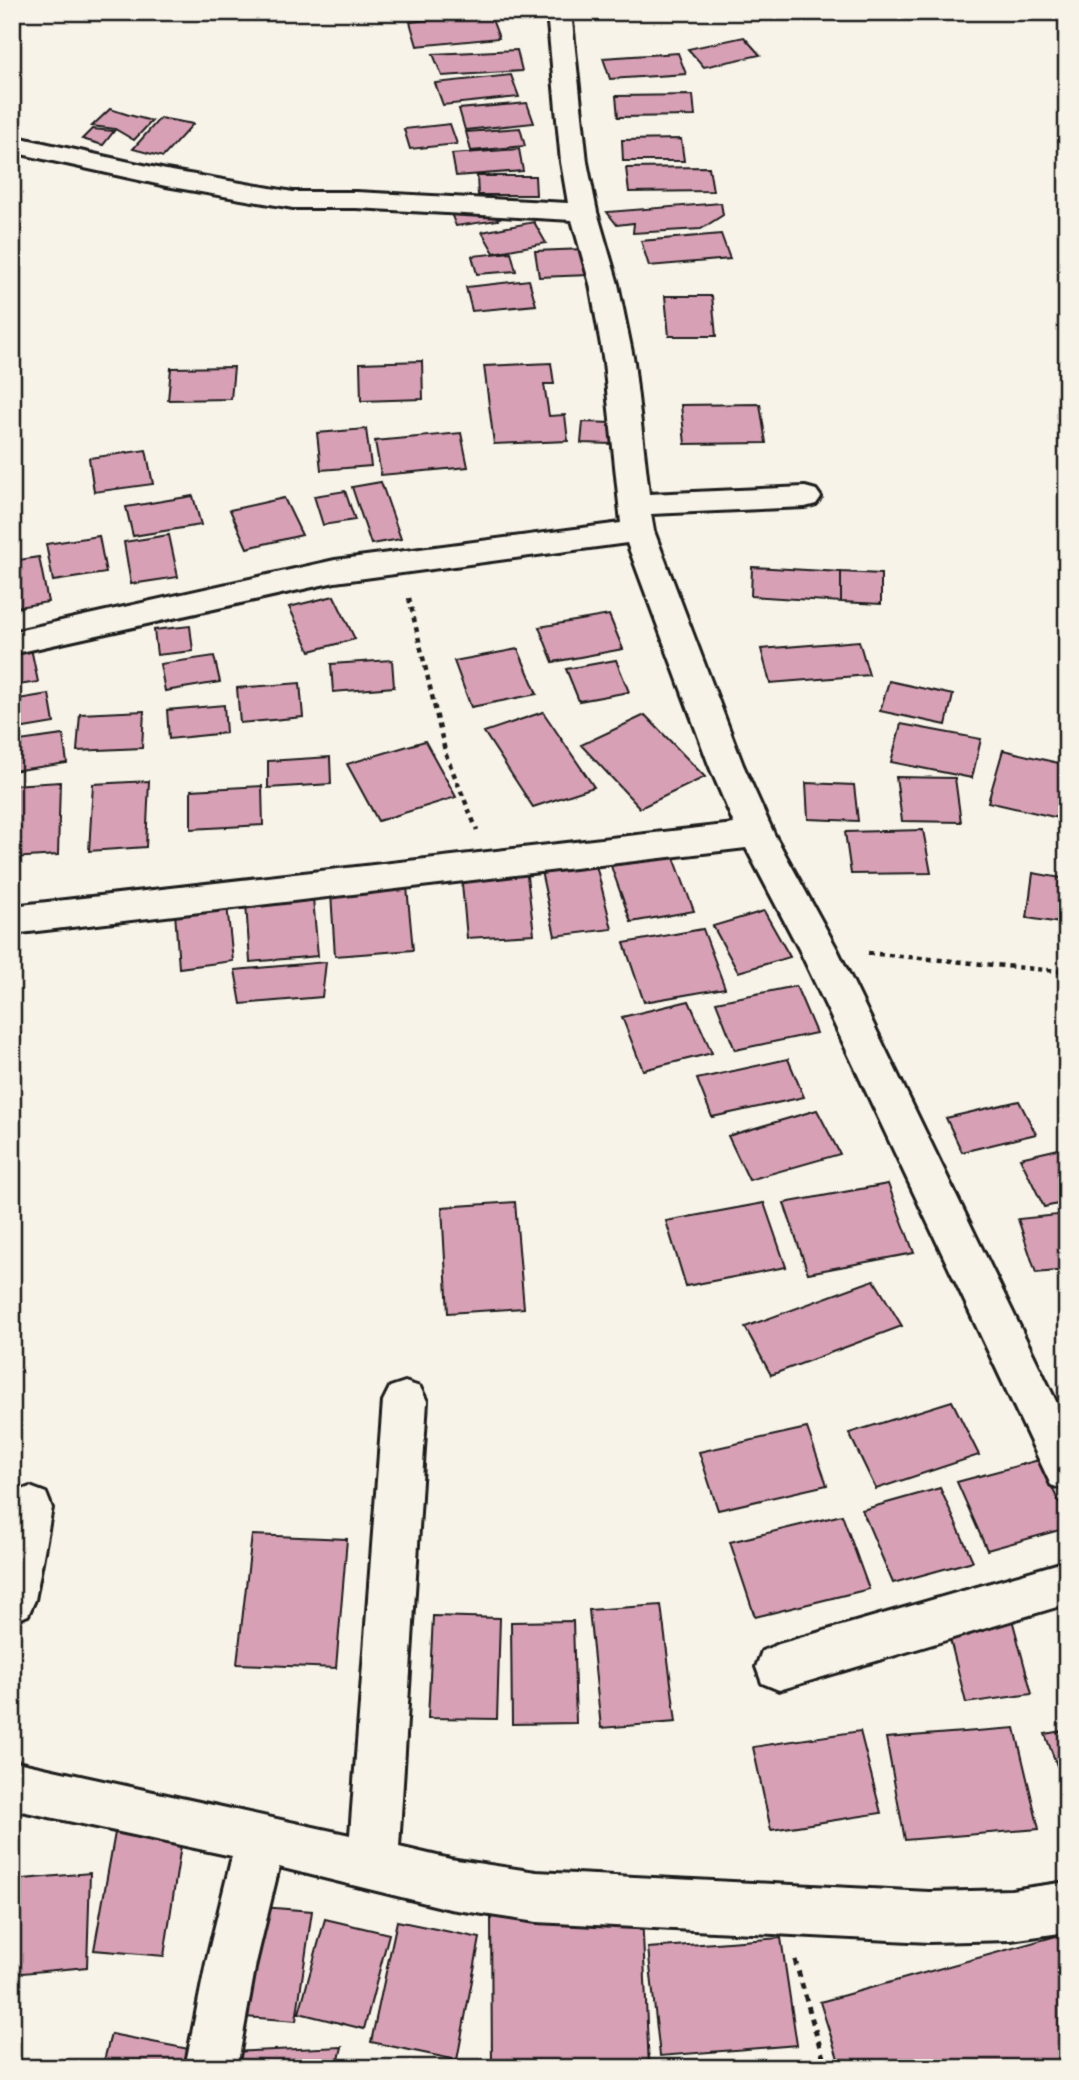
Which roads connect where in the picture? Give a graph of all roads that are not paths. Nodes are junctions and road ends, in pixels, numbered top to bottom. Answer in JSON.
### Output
{"nodes":[{"id":1,"x":559,"y":12,"type":"edge"},
{"id":2,"x":12,"y":144,"type":"edge"},
{"id":3,"x":583,"y":212,"type":"junction"},
{"id":4,"x":806,"y":497,"type":"dead end"},
{"id":5,"x":637,"y":518,"type":"junction"},
{"id":6,"x":12,"y":643,"type":"edge"},
{"id":7,"x":756,"y":834,"type":"junction"},
{"id":8,"x":12,"y":920,"type":"edge"},
{"id":9,"x":405,"y":1401,"type":"dead end"},
{"id":10,"x":1067,"y":1471,"type":"edge"},
{"id":11,"x":30,"y":1507,"type":"dead end"},
{"id":12,"x":1067,"y":1582,"type":"edge"},
{"id":13,"x":12,"y":1600,"type":"edge"},
{"id":14,"x":779,"y":1667,"type":"dead end"},
{"id":15,"x":12,"y":1785,"type":"edge"},
{"id":16,"x":261,"y":1838,"type":"junction"},
{"id":17,"x":373,"y":1865,"type":"junction"},
{"id":18,"x":1067,"y":1907,"type":"edge"},
{"id":19,"x":211,"y":2068,"type":"edge"}],
"edges":[{"from":1,"to":3,"type":"street"},
{"from":2,"to":3,"type":"street"},
{"from":3,"to":5,"type":"street"},
{"from":4,"to":5,"type":"street"},
{"from":5,"to":6,"type":"street"},
{"from":5,"to":7,"type":"street"},
{"from":7,"to":8,"type":"street"},
{"from":7,"to":10,"type":"street"},
{"from":9,"to":17,"type":"street"},
{"from":11,"to":13,"type":"street"},
{"from":12,"to":14,"type":"street"},
{"from":15,"to":16,"type":"street"},
{"from":16,"to":17,"type":"street"},
{"from":16,"to":19,"type":"street"},
{"from":17,"to":18,"type":"street"}]}
